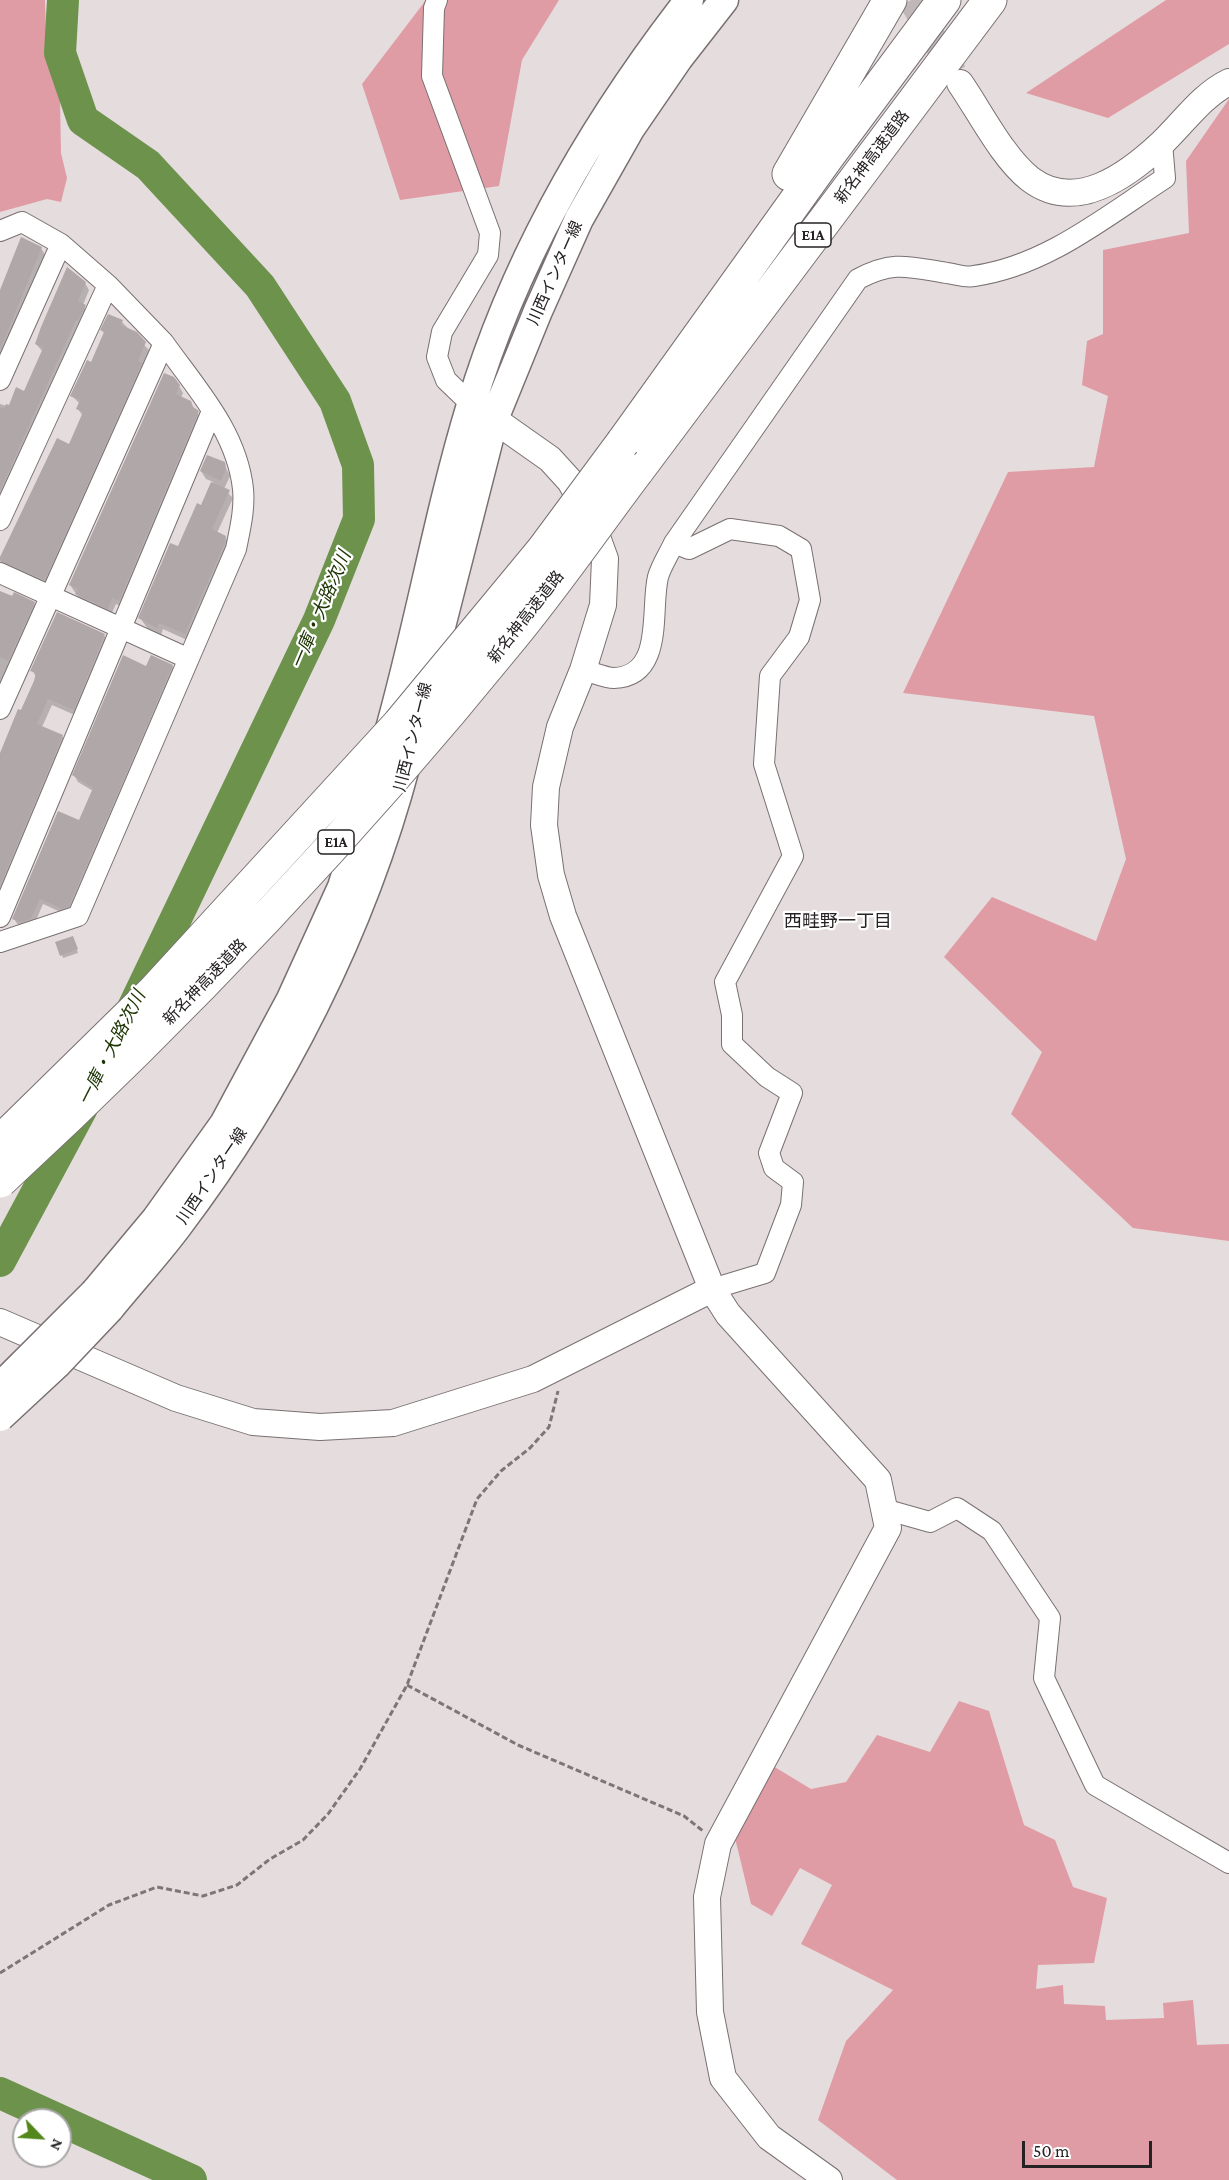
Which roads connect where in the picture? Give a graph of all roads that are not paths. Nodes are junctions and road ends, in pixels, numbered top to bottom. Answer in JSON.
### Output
{"nodes":[{"id":1,"x":437,"y":0,"type":"edge"},
{"id":2,"x":689,"y":0,"type":"edge"},
{"id":3,"x":724,"y":0,"type":"edge"},
{"id":4,"x":890,"y":0,"type":"edge"},
{"id":5,"x":944,"y":0,"type":"edge"},
{"id":6,"x":990,"y":0,"type":"edge"},
{"id":7,"x":1010,"y":0,"type":"edge"},
{"id":8,"x":961,"y":38,"type":"junction"},
{"id":9,"x":1229,"y":82,"type":"edge"},
{"id":10,"x":960,"y":83,"type":"tunnel mouth"},
{"id":11,"x":1162,"y":143,"type":"junction"},
{"id":12,"x":0,"y":231,"type":"edge"},
{"id":13,"x":60,"y":244,"type":"junction"},
{"id":14,"x":108,"y":285,"type":"junction"},
{"id":15,"x":164,"y":343,"type":"junction"},
{"id":16,"x":0,"y":380,"type":"edge"},
{"id":17,"x":212,"y":411,"type":"junction"},
{"id":18,"x":483,"y":412,"type":"junction"},
{"id":19,"x":620,"y":439,"type":"junction"},
{"id":20,"x":0,"y":520,"type":"edge"},
{"id":21,"x":674,"y":543,"type":"junction"},
{"id":22,"x":0,"y":573,"type":"edge"},
{"id":23,"x":52,"y":596,"type":"junction"},
{"id":24,"x":122,"y":628,"type":"junction"},
{"id":25,"x":187,"y":658,"type":"junction"},
{"id":26,"x":583,"y":670,"type":"junction"},
{"id":27,"x":0,"y":709,"type":"edge"},
{"id":28,"x":0,"y":917,"type":"edge"},
{"id":29,"x":0,"y":942,"type":"edge"},
{"id":30,"x":0,"y":1142,"type":"edge"},
{"id":31,"x":0,"y":1181,"type":"edge"},
{"id":32,"x":712,"y":1288,"type":"junction"},
{"id":33,"x":103,"y":1300,"type":"junction"},
{"id":34,"x":0,"y":1322,"type":"edge"},
{"id":35,"x":0,"y":1387,"type":"edge"},
{"id":36,"x":0,"y":1417,"type":"edge"},
{"id":37,"x":884,"y":1509,"type":"junction"},
{"id":38,"x":1229,"y":1863,"type":"edge"},
{"id":39,"x":829,"y":2180,"type":"edge"}],
"edges":[{"from":1,"to":18,"type":"street"},
{"from":2,"to":18,"type":"main road","name":"川西インター線"},
{"from":3,"to":18,"type":"main road","name":"川西インター線"},
{"from":4,"to":19,"type":"highway"},
{"from":5,"to":19,"type":"highway","number":"E1A"},
{"from":6,"to":8,"type":"highway","name":"新名神高速道路","number":"E1A"},
{"from":7,"to":8,"type":"highway"},
{"from":8,"to":31,"type":"highway","name":"新名神高速道路","number":"E1A","bridge":true},
{"from":9,"to":11,"type":"street"},
{"from":10,"to":11,"type":"street"},
{"from":11,"to":21,"type":"street"},
{"from":12,"to":13,"type":"street"},
{"from":13,"to":14,"type":"street"},
{"from":13,"to":16,"type":"street"},
{"from":14,"to":15,"type":"street"},
{"from":14,"to":20,"type":"street"},
{"from":15,"to":17,"type":"street"},
{"from":15,"to":23,"type":"street"},
{"from":17,"to":24,"type":"street"},
{"from":17,"to":25,"type":"street"},
{"from":18,"to":26,"type":"street"},
{"from":18,"to":33,"type":"main road","name":"川西インター線"},
{"from":19,"to":30,"type":"highway","name":"新名神高速道路","number":"E1A","bridge":true},
{"from":21,"to":26,"type":"street"},
{"from":21,"to":32,"type":"street"},
{"from":22,"to":23,"type":"street"},
{"from":23,"to":24,"type":"street"},
{"from":23,"to":27,"type":"street"},
{"from":24,"to":25,"type":"street"},
{"from":24,"to":28,"type":"street"},
{"from":25,"to":29,"type":"street"},
{"from":26,"to":32,"type":"street"},
{"from":32,"to":34,"type":"street"},
{"from":32,"to":37,"type":"street"},
{"from":33,"to":35,"type":"main road","name":"川西インター線","bridge":true},
{"from":33,"to":36,"type":"main road","name":"川西インター線","bridge":true},
{"from":37,"to":38,"type":"street"},
{"from":37,"to":39,"type":"street"}]}
